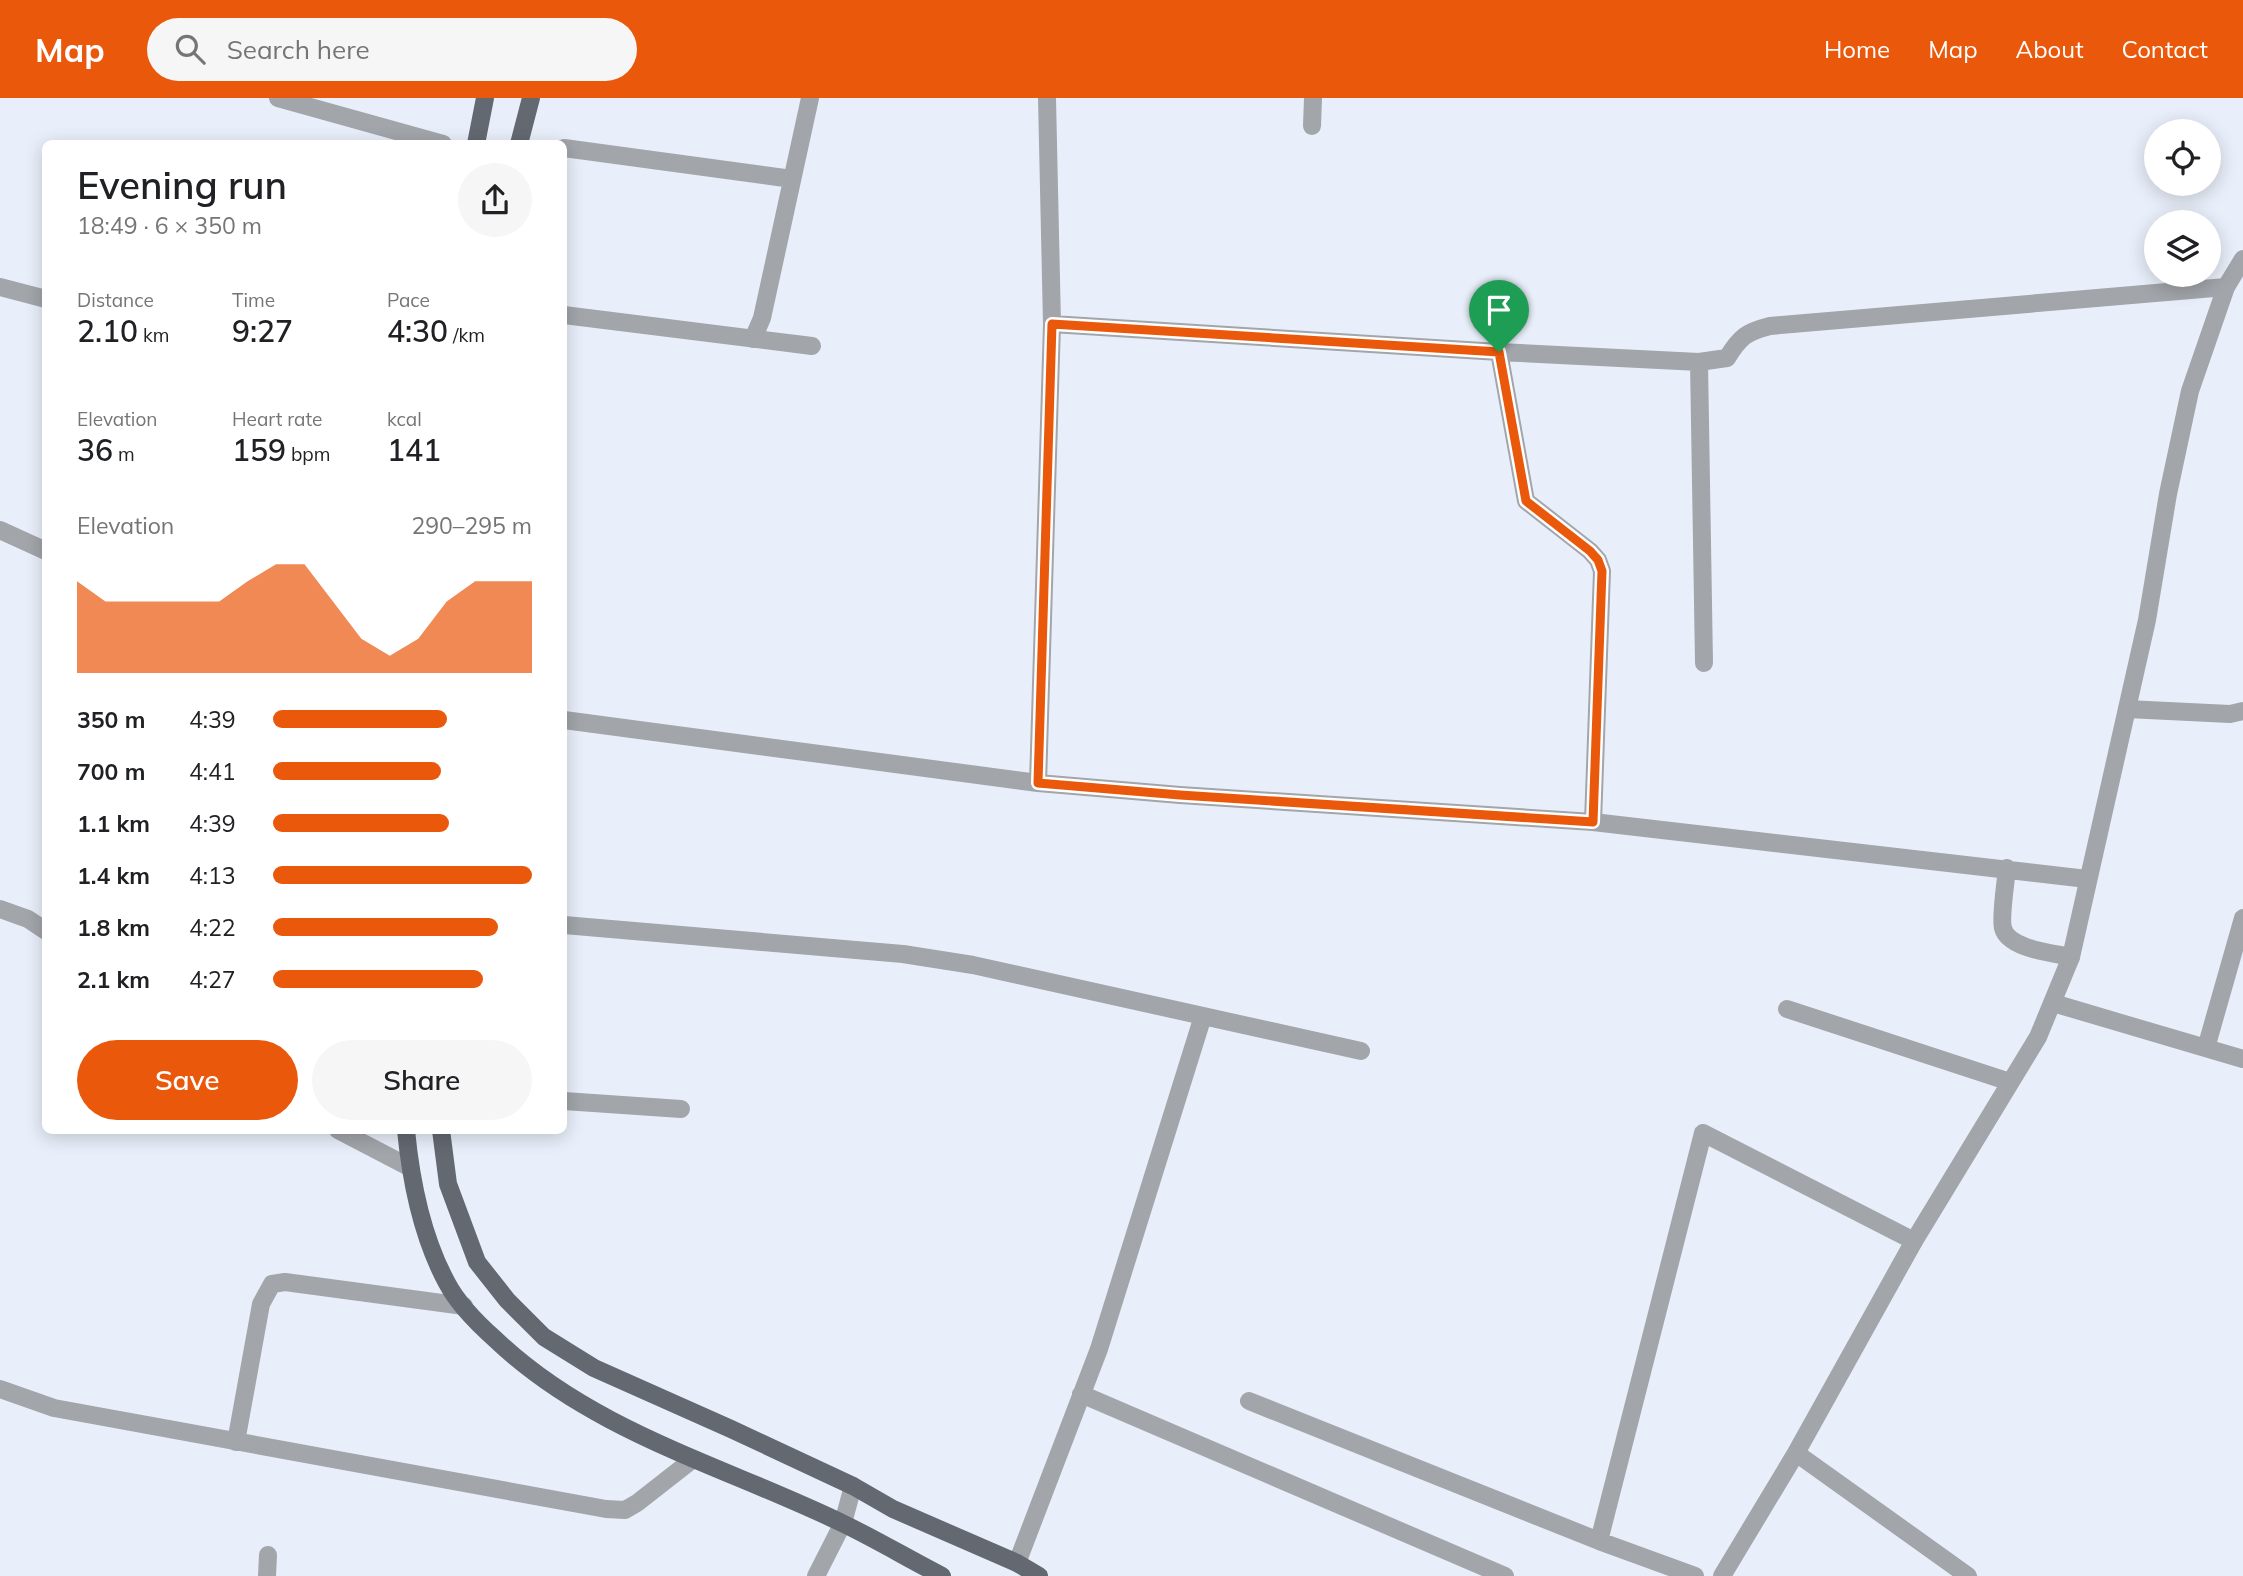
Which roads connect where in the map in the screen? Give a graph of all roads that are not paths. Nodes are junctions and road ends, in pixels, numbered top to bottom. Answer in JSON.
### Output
{"nodes":[{"id":1,"x":278,"y":98,"type":"edge"},
{"id":2,"x":485,"y":98,"type":"edge"},
{"id":3,"x":531,"y":98,"type":"edge"},
{"id":4,"x":810,"y":98,"type":"edge"},
{"id":5,"x":1047,"y":98,"type":"edge"},
{"id":6,"x":1313,"y":98,"type":"edge"},
{"id":7,"x":1312,"y":125,"type":"dead end"},
{"id":8,"x":429,"y":140,"type":"edge"},
{"id":9,"x":477,"y":140,"type":"edge"},
{"id":10,"x":523,"y":140,"type":"edge"},
{"id":11,"x":567,"y":148,"type":"edge"},
{"id":12,"x":792,"y":179,"type":"junction"},
{"id":13,"x":2243,"y":259,"type":"edge"},
{"id":14,"x":0,"y":287,"type":"edge"},
{"id":15,"x":2226,"y":287,"type":"junction"},
{"id":16,"x":42,"y":298,"type":"edge"},
{"id":17,"x":567,"y":315,"type":"edge"},
{"id":18,"x":1052,"y":324,"type":"junction"},
{"id":19,"x":753,"y":339,"type":"junction"},
{"id":20,"x":812,"y":346,"type":"dead end"},
{"id":21,"x":1499,"y":352,"type":"junction"},
{"id":22,"x":1699,"y":362,"type":"junction"},
{"id":23,"x":0,"y":530,"type":"edge"},
{"id":24,"x":42,"y":549,"type":"edge"},
{"id":25,"x":1704,"y":663,"type":"dead end"},
{"id":26,"x":2127,"y":709,"type":"junction"},
{"id":27,"x":2243,"y":711,"type":"edge"},
{"id":28,"x":567,"y":720,"type":"edge"},
{"id":29,"x":1038,"y":783,"type":"junction"},
{"id":30,"x":1593,"y":822,"type":"junction"},
{"id":31,"x":2007,"y":868,"type":"junction"},
{"id":32,"x":2087,"y":879,"type":"junction"},
{"id":33,"x":0,"y":909,"type":"edge"},
{"id":34,"x":2243,"y":918,"type":"edge"},
{"id":35,"x":567,"y":925,"type":"edge"},
{"id":36,"x":42,"y":928,"type":"edge"},
{"id":37,"x":2071,"y":957,"type":"junction"},
{"id":38,"x":2053,"y":1003,"type":"junction"},
{"id":39,"x":1787,"y":1009,"type":"dead end"},
{"id":40,"x":1203,"y":1016,"type":"junction"},
{"id":41,"x":2206,"y":1048,"type":"junction"},
{"id":42,"x":1361,"y":1051,"type":"dead end"},
{"id":43,"x":2243,"y":1059,"type":"edge"},
{"id":44,"x":2010,"y":1082,"type":"junction"},
{"id":45,"x":567,"y":1101,"type":"edge"},
{"id":46,"x":681,"y":1109,"type":"dead end"},
{"id":47,"x":346,"y":1134,"type":"edge"},
{"id":48,"x":406,"y":1134,"type":"edge"},
{"id":49,"x":442,"y":1134,"type":"edge"},
{"id":50,"x":409,"y":1167,"type":"junction"},
{"id":51,"x":1914,"y":1241,"type":"junction"},
{"id":52,"x":464,"y":1306,"type":"junction"},
{"id":53,"x":0,"y":1389,"type":"edge"},
{"id":54,"x":1081,"y":1394,"type":"junction"},
{"id":55,"x":1249,"y":1401,"type":"dead end"},
{"id":56,"x":236,"y":1441,"type":"junction"},
{"id":57,"x":1796,"y":1453,"type":"junction"},
{"id":58,"x":692,"y":1460,"type":"junction"},
{"id":59,"x":853,"y":1486,"type":"junction"},
{"id":60,"x":843,"y":1523,"type":"junction"},
{"id":61,"x":1599,"y":1541,"type":"junction"},
{"id":62,"x":268,"y":1555,"type":"dead end"},
{"id":63,"x":1017,"y":1563,"type":"junction"},
{"id":64,"x":267,"y":1576,"type":"edge"},
{"id":65,"x":816,"y":1576,"type":"edge"},
{"id":66,"x":942,"y":1576,"type":"edge"},
{"id":67,"x":1039,"y":1576,"type":"edge"},
{"id":68,"x":1505,"y":1576,"type":"edge"},
{"id":69,"x":1695,"y":1576,"type":"edge"},
{"id":70,"x":1722,"y":1576,"type":"edge"},
{"id":71,"x":1968,"y":1576,"type":"edge"}],
"edges":[{"from":1,"to":8,"type":"street"},
{"from":2,"to":9,"type":"main road"},
{"from":3,"to":10,"type":"main road"},
{"from":4,"to":12,"type":"street"},
{"from":5,"to":18,"type":"street"},
{"from":6,"to":7,"type":"street"},
{"from":11,"to":12,"type":"street"},
{"from":12,"to":19,"type":"street"},
{"from":13,"to":15,"type":"street"},
{"from":14,"to":16,"type":"street"},
{"from":15,"to":22,"type":"street"},
{"from":15,"to":26,"type":"street"},
{"from":17,"to":19,"type":"street"},
{"from":18,"to":21,"type":"street"},
{"from":18,"to":29,"type":"street"},
{"from":19,"to":20,"type":"street"},
{"from":21,"to":22,"type":"street"},
{"from":21,"to":30,"type":"street"},
{"from":22,"to":25,"type":"street"},
{"from":23,"to":24,"type":"street"},
{"from":26,"to":27,"type":"street"},
{"from":26,"to":32,"type":"street"},
{"from":28,"to":29,"type":"street"},
{"from":29,"to":30,"type":"street"},
{"from":30,"to":31,"type":"street"},
{"from":31,"to":32,"type":"street"},
{"from":31,"to":37,"type":"street"},
{"from":32,"to":37,"type":"street"},
{"from":33,"to":36,"type":"street"},
{"from":34,"to":41,"type":"street"},
{"from":35,"to":40,"type":"street"},
{"from":37,"to":38,"type":"street"},
{"from":38,"to":41,"type":"street"},
{"from":38,"to":44,"type":"street"},
{"from":39,"to":44,"type":"street"},
{"from":40,"to":42,"type":"street"},
{"from":40,"to":54,"type":"street"},
{"from":41,"to":43,"type":"street"},
{"from":44,"to":51,"type":"street"},
{"from":45,"to":46,"type":"street"},
{"from":47,"to":50,"type":"street"},
{"from":48,"to":50,"type":"main road"},
{"from":49,"to":59,"type":"main road"},
{"from":50,"to":52,"type":"main road"},
{"from":51,"to":57,"type":"street"},
{"from":51,"to":61,"type":"street"},
{"from":52,"to":56,"type":"street"},
{"from":52,"to":58,"type":"main road"},
{"from":53,"to":56,"type":"street"},
{"from":54,"to":63,"type":"street"},
{"from":54,"to":68,"type":"street"},
{"from":55,"to":61,"type":"street"},
{"from":56,"to":58,"type":"street"},
{"from":57,"to":70,"type":"street"},
{"from":57,"to":71,"type":"street"},
{"from":58,"to":60,"type":"main road"},
{"from":59,"to":60,"type":"street"},
{"from":59,"to":63,"type":"main road"},
{"from":60,"to":65,"type":"street"},
{"from":60,"to":66,"type":"main road"},
{"from":61,"to":69,"type":"street"},
{"from":62,"to":64,"type":"street"},
{"from":63,"to":67,"type":"main road"}]}
